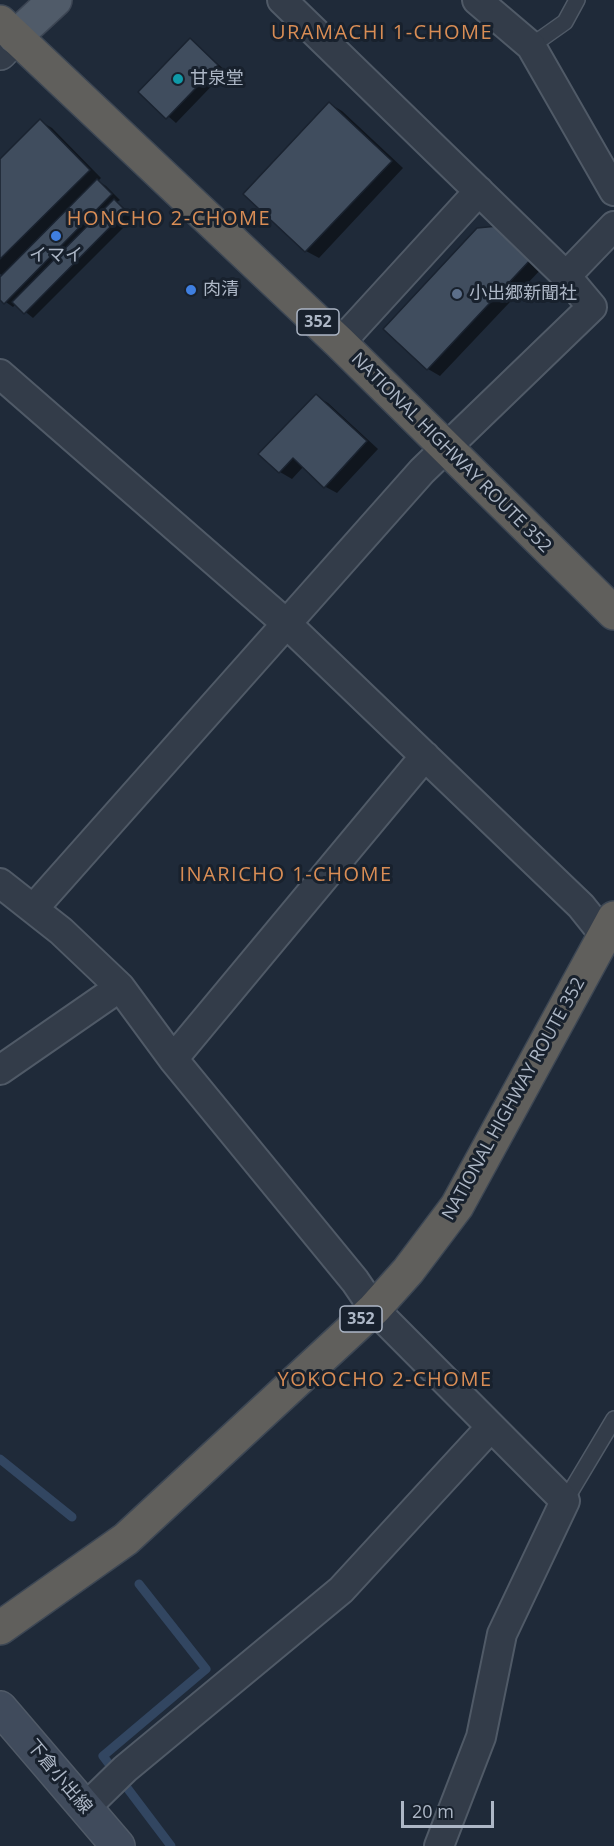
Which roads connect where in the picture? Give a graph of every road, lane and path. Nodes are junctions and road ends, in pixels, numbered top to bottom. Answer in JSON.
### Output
{"nodes":[{"id":1,"x":55,"y":0,"type":"edge"},
{"id":2,"x":282,"y":0,"type":"edge"},
{"id":3,"x":477,"y":0,"type":"edge"},
{"id":4,"x":578,"y":0,"type":"edge"},
{"id":5,"x":5,"y":37,"type":"edge"},
{"id":6,"x":531,"y":46,"type":"junction"},
{"id":7,"x":479,"y":191,"type":"junction"},
{"id":8,"x":614,"y":191,"type":"edge"},
{"id":9,"x":614,"y":226,"type":"edge"},
{"id":10,"x":566,"y":276,"type":"junction"},
{"id":11,"x":340,"y":344,"type":"junction"},
{"id":12,"x":0,"y":374,"type":"edge"},
{"id":13,"x":445,"y":448,"type":"junction"},
{"id":14,"x":614,"y":613,"type":"edge"},
{"id":15,"x":288,"y":624,"type":"junction"},
{"id":16,"x":425,"y":756,"type":"junction"},
{"id":17,"x":0,"y":883,"type":"edge"},
{"id":18,"x":34,"y":908,"type":"junction"},
{"id":19,"x":611,"y":933,"type":"edge"},
{"id":20,"x":120,"y":987,"type":"junction"},
{"id":21,"x":174,"y":1059,"type":"junction"},
{"id":22,"x":0,"y":1070,"type":"edge"},
{"id":23,"x":374,"y":1309,"type":"junction"},
{"id":24,"x":614,"y":1419,"type":"edge"},
{"id":25,"x":490,"y":1428,"type":"junction"},
{"id":26,"x":565,"y":1501,"type":"junction"},
{"id":27,"x":0,"y":1628,"type":"edge"},
{"id":28,"x":0,"y":1708,"type":"edge"},
{"id":29,"x":105,"y":1789,"type":"junction"},
{"id":30,"x":118,"y":1846,"type":"edge"},
{"id":31,"x":439,"y":1846,"type":"edge"}],
"edges":[{"from":1,"to":5,"type":"main road"},
{"from":2,"to":7,"type":"street"},
{"from":3,"to":6,"type":"street"},
{"from":4,"to":6,"type":"lane"},
{"from":5,"to":11,"type":"highway","name":"NATIONAL HIGHWAY ROUTE 352","number":"352"},
{"from":6,"to":8,"type":"street"},
{"from":7,"to":10,"type":"street"},
{"from":7,"to":11,"type":"street"},
{"from":9,"to":10,"type":"street"},
{"from":10,"to":13,"type":"street"},
{"from":11,"to":13,"type":"highway","name":"NATIONAL HIGHWAY ROUTE 352","number":"352"},
{"from":12,"to":15,"type":"street"},
{"from":13,"to":14,"type":"highway","name":"NATIONAL HIGHWAY ROUTE 352","number":"352"},
{"from":13,"to":15,"type":"street"},
{"from":15,"to":16,"type":"street"},
{"from":15,"to":18,"type":"street"},
{"from":16,"to":19,"type":"street"},
{"from":16,"to":21,"type":"street"},
{"from":17,"to":18,"type":"street"},
{"from":18,"to":20,"type":"street"},
{"from":19,"to":23,"type":"highway","name":"NATIONAL HIGHWAY ROUTE 352","number":"352"},
{"from":20,"to":21,"type":"street"},
{"from":20,"to":22,"type":"street"},
{"from":21,"to":23,"type":"street"},
{"from":23,"to":25,"type":"street"},
{"from":23,"to":27,"type":"highway","name":"NATIONAL HIGHWAY ROUTE 352","number":"352"},
{"from":24,"to":26,"type":"lane"},
{"from":25,"to":26,"type":"street"},
{"from":25,"to":29,"type":"street"},
{"from":26,"to":31,"type":"street"},
{"from":28,"to":29,"type":"main road","name":"下倉小出線"},
{"from":29,"to":30,"type":"main road","name":"下倉小出線"}]}
